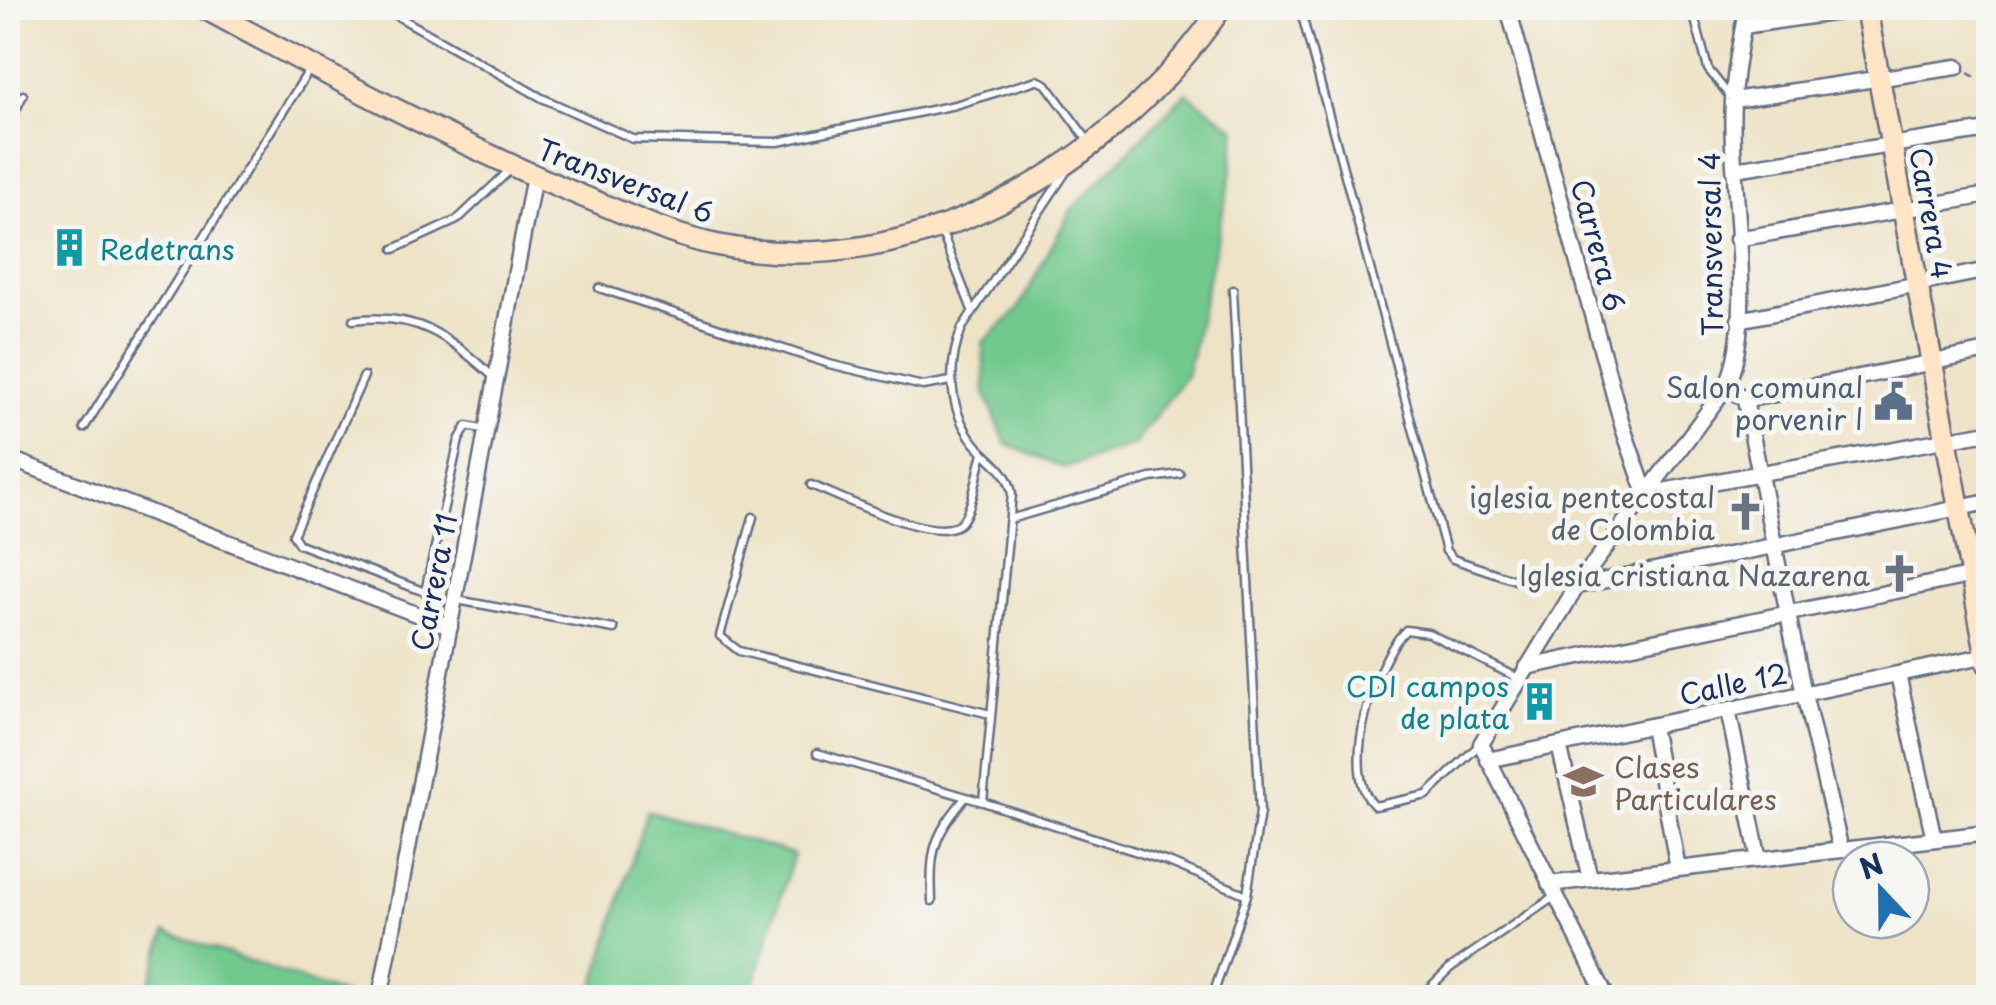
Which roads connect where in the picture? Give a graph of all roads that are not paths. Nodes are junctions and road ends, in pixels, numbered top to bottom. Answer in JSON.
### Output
{"nodes":[{"id":1,"x":204,"y":8,"type":"edge"},
{"id":2,"x":383,"y":8,"type":"edge"},
{"id":3,"x":1221,"y":8,"type":"edge"},
{"id":4,"x":1300,"y":8,"type":"edge"},
{"id":5,"x":1508,"y":8,"type":"edge"},
{"id":6,"x":1692,"y":8,"type":"edge"},
{"id":7,"x":1746,"y":8,"type":"edge"},
{"id":8,"x":1866,"y":8,"type":"edge"},
{"id":9,"x":1743,"y":26,"type":"junction"},
{"id":10,"x":312,"y":66,"type":"junction"},
{"id":11,"x":1958,"y":66,"type":"road end"},
{"id":12,"x":1879,"y":78,"type":"junction"},
{"id":13,"x":23,"y":96,"type":"dead end"},
{"id":14,"x":1733,"y":100,"type":"junction"},
{"id":15,"x":8,"y":127,"type":"edge"},
{"id":16,"x":1988,"y":130,"type":"edge"},
{"id":17,"x":1892,"y":145,"type":"junction"},
{"id":18,"x":1092,"y":147,"type":"junction"},
{"id":19,"x":1072,"y":162,"type":"junction"},
{"id":20,"x":1735,"y":169,"type":"junction"},
{"id":21,"x":524,"y":171,"type":"junction"},
{"id":22,"x":1988,"y":196,"type":"edge"},
{"id":23,"x":1903,"y":210,"type":"junction"},
{"id":24,"x":940,"y":226,"type":"junction"},
{"id":25,"x":1737,"y":239,"type":"junction"},
{"id":26,"x":394,"y":249,"type":"dead end"},
{"id":27,"x":1988,"y":270,"type":"edge"},
{"id":28,"x":1916,"y":284,"type":"junction"},
{"id":29,"x":599,"y":288,"type":"dead end"},
{"id":30,"x":1233,"y":290,"type":"dead end"},
{"id":31,"x":972,"y":311,"type":"junction"},
{"id":32,"x":353,"y":320,"type":"dead end"},
{"id":33,"x":1740,"y":320,"type":"junction"},
{"id":34,"x":1988,"y":351,"type":"edge"},
{"id":35,"x":1931,"y":362,"type":"junction"},
{"id":36,"x":364,"y":376,"type":"dead end"},
{"id":37,"x":495,"y":378,"type":"junction"},
{"id":38,"x":951,"y":381,"type":"junction"},
{"id":39,"x":1727,"y":386,"type":"junction"},
{"id":40,"x":1746,"y":400,"type":"junction"},
{"id":41,"x":84,"y":428,"type":"dead end"},
{"id":42,"x":487,"y":430,"type":"junction"},
{"id":43,"x":1988,"y":432,"type":"edge"},
{"id":44,"x":1945,"y":442,"type":"junction"},
{"id":45,"x":983,"y":452,"type":"junction"},
{"id":46,"x":8,"y":458,"type":"edge"},
{"id":47,"x":1180,"y":474,"type":"dead end"},
{"id":48,"x":1760,"y":475,"type":"junction"},
{"id":49,"x":812,"y":485,"type":"dead end"},
{"id":50,"x":1646,"y":494,"type":"junction"},
{"id":51,"x":1988,"y":502,"type":"edge"},
{"id":52,"x":1957,"y":508,"type":"junction"},
{"id":53,"x":753,"y":517,"type":"dead end"},
{"id":54,"x":1010,"y":519,"type":"junction"},
{"id":55,"x":1774,"y":547,"type":"junction"},
{"id":56,"x":1980,"y":574,"type":"edge"},
{"id":57,"x":1527,"y":584,"type":"dead end"},
{"id":58,"x":1578,"y":586,"type":"junction"},
{"id":59,"x":456,"y":600,"type":"junction"},
{"id":60,"x":1787,"y":614,"type":"junction"},
{"id":61,"x":450,"y":627,"type":"junction"},
{"id":62,"x":614,"y":629,"type":"dead end"},
{"id":63,"x":1988,"y":658,"type":"edge"},
{"id":64,"x":1523,"y":673,"type":"junction"},
{"id":65,"x":1898,"y":674,"type":"junction"},
{"id":66,"x":1804,"y":694,"type":"junction"},
{"id":67,"x":1728,"y":710,"type":"junction"},
{"id":68,"x":990,"y":714,"type":"junction"},
{"id":69,"x":1652,"y":726,"type":"junction"},
{"id":70,"x":1481,"y":744,"type":"junction"},
{"id":71,"x":1559,"y":746,"type":"junction"},
{"id":72,"x":817,"y":752,"type":"dead end"},
{"id":73,"x":1488,"y":760,"type":"junction"},
{"id":74,"x":966,"y":797,"type":"junction"},
{"id":75,"x":983,"y":802,"type":"junction"},
{"id":76,"x":1988,"y":833,"type":"edge"},
{"id":77,"x":1839,"y":840,"type":"edge"},
{"id":78,"x":1931,"y":840,"type":"edge"},
{"id":79,"x":1934,"y":840,"type":"junction"},
{"id":80,"x":1831,"y":851,"type":"edge"},
{"id":81,"x":1759,"y":860,"type":"junction"},
{"id":82,"x":1678,"y":869,"type":"junction"},
{"id":83,"x":1590,"y":879,"type":"junction"},
{"id":84,"x":1553,"y":890,"type":"junction"},
{"id":85,"x":1247,"y":895,"type":"junction"},
{"id":86,"x":932,"y":901,"type":"dead end"},
{"id":87,"x":380,"y":998,"type":"edge"},
{"id":88,"x":1212,"y":998,"type":"edge"},
{"id":89,"x":1419,"y":998,"type":"edge"},
{"id":90,"x":1607,"y":998,"type":"edge"}],
"edges":[{"from":1,"to":10,"type":"street","name":"Transversal 6"},
{"from":2,"to":18,"type":"lane"},
{"from":3,"to":18,"type":"street","name":"Transversal 6"},
{"from":4,"to":57,"type":"lane"},
{"from":5,"to":50,"type":"street","name":"Carrera 6"},
{"from":6,"to":14,"type":"lane"},
{"from":7,"to":9,"type":"street","name":"Transversal 4"},
{"from":8,"to":9,"type":"street"},
{"from":8,"to":12,"type":"street","name":"Carrera 4"},
{"from":9,"to":14,"type":"street","name":"Transversal 4"},
{"from":10,"to":21,"type":"street","name":"Transversal 6"},
{"from":10,"to":41,"type":"lane"},
{"from":11,"to":12,"type":"street"},
{"from":12,"to":14,"type":"street"},
{"from":12,"to":17,"type":"street","name":"Carrera 4"},
{"from":13,"to":15,"type":"lane"},
{"from":14,"to":20,"type":"street","name":"Transversal 4"},
{"from":16,"to":17,"type":"street"},
{"from":17,"to":20,"type":"street"},
{"from":17,"to":23,"type":"street","name":"Carrera 4"},
{"from":18,"to":19,"type":"street","name":"Transversal 6"},
{"from":19,"to":24,"type":"street","name":"Transversal 6"},
{"from":19,"to":31,"type":"lane"},
{"from":20,"to":25,"type":"street","name":"Transversal 4"},
{"from":21,"to":24,"type":"street","name":"Transversal 6"},
{"from":21,"to":26,"type":"lane"},
{"from":21,"to":37,"type":"street","name":"Carrera 11"},
{"from":22,"to":23,"type":"street"},
{"from":23,"to":25,"type":"street"},
{"from":23,"to":28,"type":"street","name":"Carrera 4"},
{"from":24,"to":31,"type":"lane"},
{"from":25,"to":33,"type":"street","name":"Transversal 4"},
{"from":27,"to":28,"type":"street"},
{"from":28,"to":33,"type":"street"},
{"from":28,"to":35,"type":"street","name":"Carrera 4"},
{"from":29,"to":38,"type":"lane"},
{"from":30,"to":85,"type":"lane"},
{"from":31,"to":38,"type":"lane"},
{"from":32,"to":37,"type":"lane"},
{"from":33,"to":39,"type":"street","name":"Transversal 4"},
{"from":34,"to":35,"type":"street"},
{"from":35,"to":40,"type":"street"},
{"from":35,"to":44,"type":"street","name":"Carrera 4"},
{"from":36,"to":42,"type":"lane"},
{"from":37,"to":42,"type":"street","name":"Carrera 11"},
{"from":38,"to":45,"type":"lane"},
{"from":39,"to":40,"type":"street"},
{"from":39,"to":50,"type":"street","name":"Transversal 4"},
{"from":40,"to":48,"type":"street"},
{"from":42,"to":59,"type":"street","name":"Carrera 11"},
{"from":43,"to":44,"type":"street"},
{"from":44,"to":48,"type":"street"},
{"from":44,"to":52,"type":"street","name":"Carrera 4"},
{"from":45,"to":49,"type":"lane"},
{"from":45,"to":54,"type":"lane"},
{"from":46,"to":61,"type":"street"},
{"from":47,"to":54,"type":"lane"},
{"from":48,"to":50,"type":"street"},
{"from":48,"to":55,"type":"street"},
{"from":50,"to":58,"type":"street","name":"Transversal 4"},
{"from":51,"to":52,"type":"street"},
{"from":52,"to":55,"type":"street"},
{"from":52,"to":56,"type":"street","name":"Carrera 4"},
{"from":53,"to":68,"type":"lane"},
{"from":54,"to":68,"type":"lane"},
{"from":55,"to":58,"type":"street"},
{"from":55,"to":60,"type":"street"},
{"from":56,"to":60,"type":"street"},
{"from":56,"to":63,"type":"street","name":"Carrera 4"},
{"from":58,"to":64,"type":"street","name":"Transversal 4"},
{"from":59,"to":61,"type":"street","name":"Carrera 11"},
{"from":59,"to":62,"type":"lane"},
{"from":60,"to":64,"type":"street"},
{"from":60,"to":66,"type":"street"},
{"from":61,"to":87,"type":"street","name":"Carrera 11"},
{"from":63,"to":65,"type":"street","name":"Calle 12"},
{"from":64,"to":70,"type":"street","name":"Transversal 4"},
{"from":64,"to":70,"type":"lane"},
{"from":65,"to":66,"type":"street","name":"Calle 12"},
{"from":65,"to":79,"type":"street"},
{"from":66,"to":67,"type":"street","name":"Calle 12"},
{"from":66,"to":77,"type":"street"},
{"from":67,"to":69,"type":"street","name":"Calle 12"},
{"from":67,"to":81,"type":"street"},
{"from":68,"to":75,"type":"lane"},
{"from":69,"to":71,"type":"street","name":"Calle 12"},
{"from":69,"to":82,"type":"street"},
{"from":70,"to":73,"type":"street"},
{"from":71,"to":73,"type":"street","name":"Calle 12"},
{"from":71,"to":83,"type":"street"},
{"from":72,"to":74,"type":"lane"},
{"from":73,"to":84,"type":"street"},
{"from":74,"to":75,"type":"lane"},
{"from":74,"to":86,"type":"lane"},
{"from":75,"to":85,"type":"lane"},
{"from":76,"to":79,"type":"street"},
{"from":78,"to":79,"type":"street"},
{"from":80,"to":81,"type":"street"},
{"from":81,"to":82,"type":"street"},
{"from":82,"to":83,"type":"street"},
{"from":83,"to":84,"type":"street"},
{"from":84,"to":89,"type":"lane"},
{"from":84,"to":90,"type":"street"},
{"from":85,"to":88,"type":"lane"}]}
